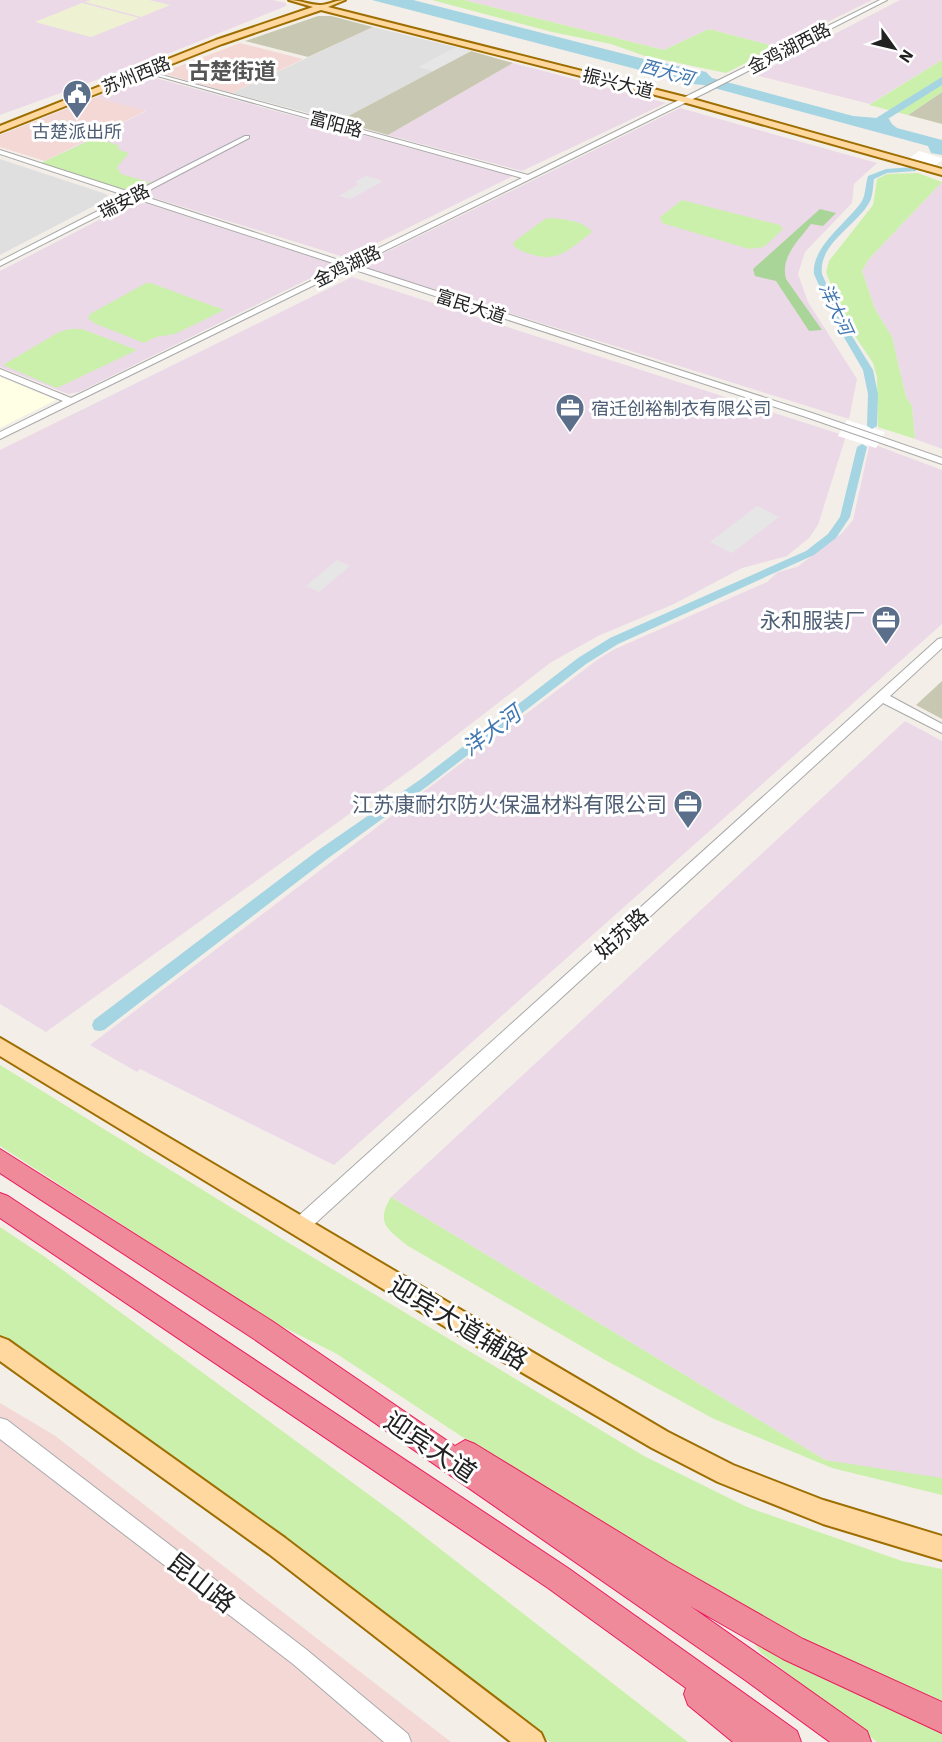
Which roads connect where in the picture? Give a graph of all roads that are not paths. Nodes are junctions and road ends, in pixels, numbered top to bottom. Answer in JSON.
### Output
{"nodes":[{"id":1,"x":343,"y":0,"type":"edge"},
{"id":2,"x":884,"y":0,"type":"edge"},
{"id":3,"x":316,"y":2,"type":"edge"},
{"id":4,"x":331,"y":4,"type":"junction"},
{"id":5,"x":293,"y":7,"type":"edge"},
{"id":6,"x":362,"y":12,"type":"junction"},
{"id":7,"x":348,"y":14,"type":"junction"},
{"id":8,"x":145,"y":71,"type":"junction"},
{"id":9,"x":695,"y":96,"type":"junction"},
{"id":10,"x":686,"y":100,"type":"junction"},
{"id":11,"x":0,"y":121,"type":"edge"},
{"id":12,"x":0,"y":129,"type":"edge"},
{"id":13,"x":247,"y":137,"type":"dead end"},
{"id":14,"x":0,"y":152,"type":"edge"},
{"id":15,"x":942,"y":163,"type":"edge"},
{"id":16,"x":942,"y":172,"type":"edge"},
{"id":17,"x":527,"y":177,"type":"junction"},
{"id":18,"x":135,"y":195,"type":"junction"},
{"id":19,"x":0,"y":264,"type":"edge"},
{"id":20,"x":348,"y":265,"type":"junction"},
{"id":21,"x":0,"y":372,"type":"edge"},
{"id":22,"x":70,"y":401,"type":"junction"},
{"id":23,"x":0,"y":436,"type":"edge"},
{"id":24,"x":942,"y":461,"type":"edge"},
{"id":25,"x":942,"y":642,"type":"edge"},
{"id":26,"x":881,"y":697,"type":"junction"},
{"id":27,"x":942,"y":729,"type":"edge"},
{"id":28,"x":0,"y":1046,"type":"edge"},
{"id":29,"x":0,"y":1160,"type":"edge"},
{"id":30,"x":0,"y":1204,"type":"edge"},
{"id":31,"x":301,"y":1225,"type":"junction"},
{"id":32,"x":263,"y":1330,"type":"junction"},
{"id":33,"x":0,"y":1348,"type":"edge"},
{"id":34,"x":0,"y":1427,"type":"edge"},
{"id":35,"x":942,"y":1548,"type":"edge"},
{"id":36,"x":558,"y":1578,"type":"junction"},
{"id":37,"x":942,"y":1718,"type":"edge"},
{"id":38,"x":400,"y":1742,"type":"edge"},
{"id":39,"x":532,"y":1742,"type":"edge"},
{"id":40,"x":757,"y":1742,"type":"edge"},
{"id":41,"x":786,"y":1742,"type":"edge"},
{"id":42,"x":856,"y":1742,"type":"edge"}],
"edges":[{"from":1,"to":4,"type":"main road","name":"苏州西路"},
{"from":1,"to":6,"type":"main road"},
{"from":2,"to":9,"type":"street","name":"金鸡湖西路"},
{"from":3,"to":4,"type":"main road","name":"苏州西路"},
{"from":3,"to":5,"type":"main road","name":"苏州西路"},
{"from":3,"to":5,"type":"main road","name":"苏州西路"},
{"from":3,"to":7,"type":"main road","name":"振兴大道"},
{"from":4,"to":6,"type":"main road","name":"振兴大道"},
{"from":5,"to":7,"type":"main road"},
{"from":5,"to":8,"type":"main road","name":"苏州西路"},
{"from":5,"to":11,"type":"main road","name":"苏州西路"},
{"from":6,"to":9,"type":"main road","name":"振兴大道"},
{"from":7,"to":10,"type":"main road","name":"振兴大道"},
{"from":8,"to":12,"type":"main road","name":"苏州西路"},
{"from":8,"to":17,"type":"street","name":"富阳路"},
{"from":9,"to":10,"type":"street","name":"金鸡湖路"},
{"from":9,"to":15,"type":"main road","name":"振兴大道"},
{"from":10,"to":16,"type":"main road","name":"振兴大道"},
{"from":10,"to":17,"type":"street","name":"金鸡湖路"},
{"from":13,"to":18,"type":"street","name":"瑞安路"},
{"from":14,"to":18,"type":"street","name":"富民大道"},
{"from":17,"to":20,"type":"street","name":"金鸡湖路"},
{"from":18,"to":19,"type":"street","name":"瑞安路"},
{"from":18,"to":20,"type":"street","name":"富民大道"},
{"from":20,"to":22,"type":"street","name":"金鸡湖路"},
{"from":20,"to":24,"type":"street","name":"富民大道"},
{"from":21,"to":22,"type":"street"},
{"from":22,"to":23,"type":"street","name":"金鸡湖路"},
{"from":25,"to":26,"type":"street","name":"姑苏路"},
{"from":26,"to":27,"type":"street"},
{"from":26,"to":31,"type":"street","name":"姑苏路"},
{"from":28,"to":31,"type":"main road","name":"迎宾大道辅路"},
{"from":29,"to":32,"type":"highway","name":"迎宾大道"},
{"from":30,"to":36,"type":"highway","name":"迎宾大道"},
{"from":31,"to":35,"type":"main road","name":"迎宾大道辅路"},
{"from":32,"to":37,"type":"highway"},
{"from":32,"to":42,"type":"highway","name":"迎宾大道"},
{"from":33,"to":39,"type":"main road"},
{"from":34,"to":38,"type":"street","name":"昆山路"},
{"from":36,"to":40,"type":"highway"},
{"from":36,"to":41,"type":"highway","name":"迎宾大道"}]}
